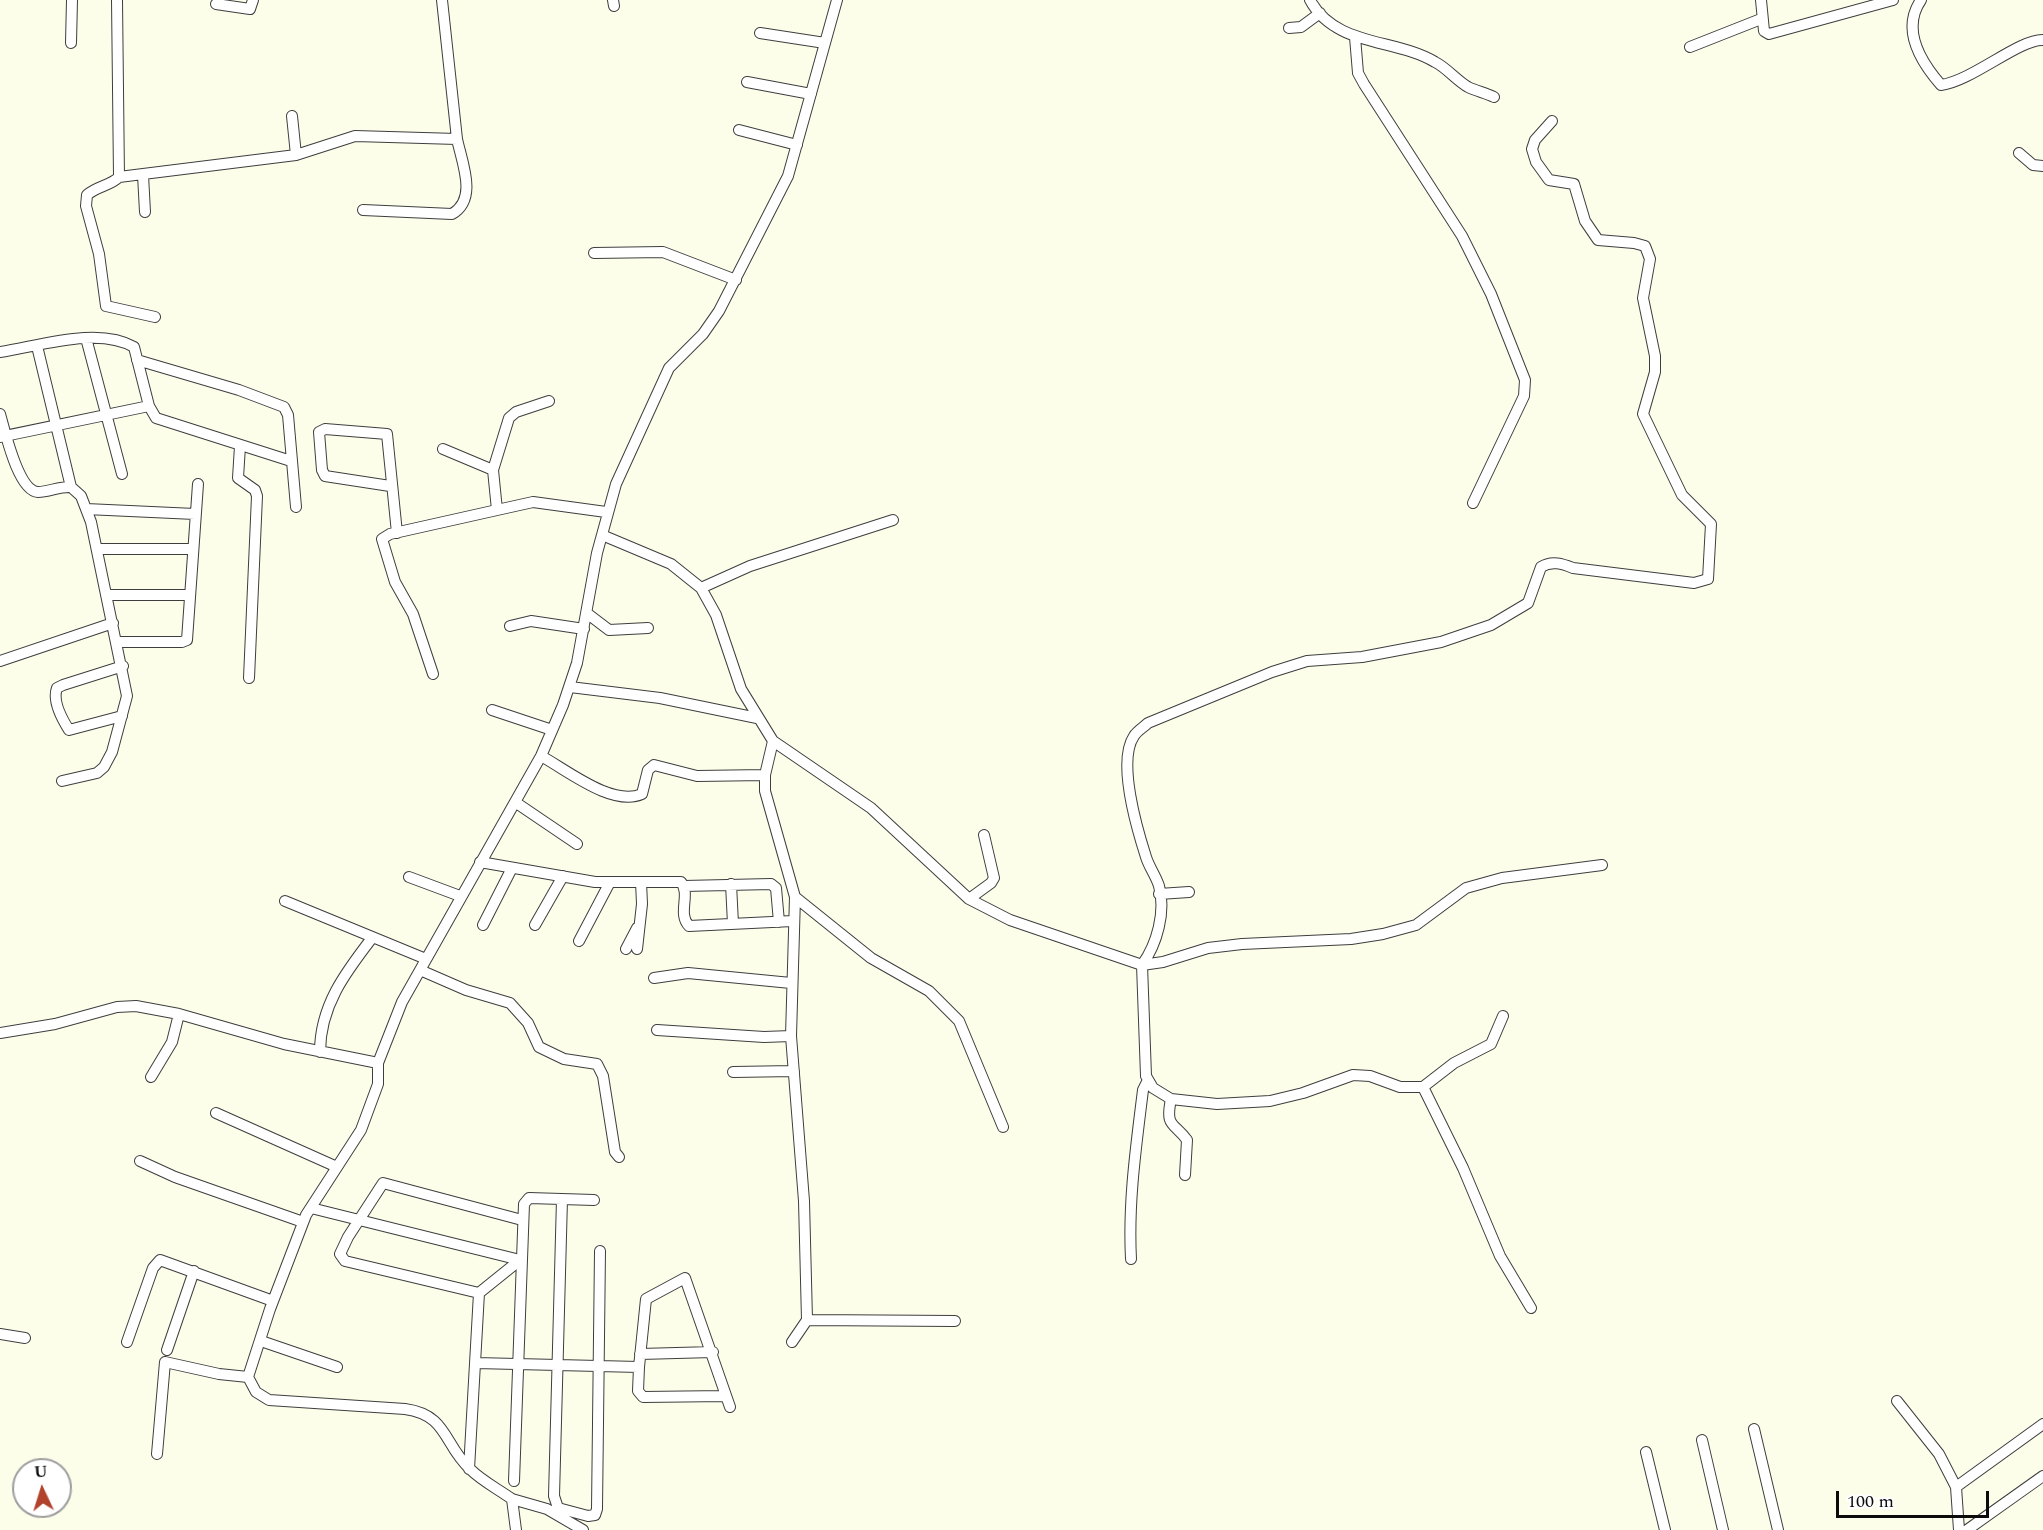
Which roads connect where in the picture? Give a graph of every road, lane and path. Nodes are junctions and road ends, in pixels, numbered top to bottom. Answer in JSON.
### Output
{"nodes":[{"id":1,"x":72,"y":0,"type":"edge"},
{"id":2,"x":117,"y":0,"type":"edge"},
{"id":3,"x":253,"y":0,"type":"edge"},
{"id":4,"x":442,"y":0,"type":"edge"},
{"id":5,"x":837,"y":0,"type":"edge"},
{"id":6,"x":1310,"y":0,"type":"edge"},
{"id":7,"x":1761,"y":0,"type":"edge"},
{"id":8,"x":1893,"y":0,"type":"edge"},
{"id":9,"x":1921,"y":0,"type":"edge"},
{"id":10,"x":216,"y":4,"type":"dead end"},
{"id":11,"x":1320,"y":13,"type":"junction"},
{"id":12,"x":1761,"y":19,"type":"junction"},
{"id":13,"x":1289,"y":28,"type":"dead end"},
{"id":14,"x":760,"y":33,"type":"dead end"},
{"id":15,"x":2043,"y":40,"type":"edge"},
{"id":16,"x":71,"y":43,"type":"dead end"},
{"id":17,"x":825,"y":43,"type":"junction"},
{"id":18,"x":1355,"y":46,"type":"junction"},
{"id":19,"x":1690,"y":47,"type":"dead end"},
{"id":20,"x":747,"y":82,"type":"dead end"},
{"id":21,"x":811,"y":94,"type":"junction"},
{"id":22,"x":1494,"y":97,"type":"dead end"},
{"id":23,"x":292,"y":116,"type":"dead end"},
{"id":24,"x":1552,"y":121,"type":"dead end"},
{"id":25,"x":739,"y":130,"type":"dead end"},
{"id":26,"x":457,"y":138,"type":"junction"},
{"id":27,"x":797,"y":145,"type":"junction"},
{"id":28,"x":2019,"y":153,"type":"dead end"},
{"id":29,"x":296,"y":155,"type":"junction"},
{"id":30,"x":2043,"y":166,"type":"edge"},
{"id":31,"x":143,"y":175,"type":"junction"},
{"id":32,"x":119,"y":177,"type":"junction"},
{"id":33,"x":363,"y":210,"type":"dead end"},
{"id":34,"x":145,"y":212,"type":"dead end"},
{"id":35,"x":594,"y":253,"type":"dead end"},
{"id":36,"x":736,"y":280,"type":"junction"},
{"id":37,"x":155,"y":317,"type":"dead end"},
{"id":38,"x":86,"y":338,"type":"junction"},
{"id":39,"x":37,"y":346,"type":"junction"},
{"id":40,"x":0,"y":352,"type":"edge"},
{"id":41,"x":137,"y":360,"type":"junction"},
{"id":42,"x":549,"y":401,"type":"dead end"},
{"id":43,"x":148,"y":406,"type":"junction"},
{"id":44,"x":0,"y":414,"type":"edge"},
{"id":45,"x":104,"y":415,"type":"junction"},
{"id":46,"x":58,"y":425,"type":"junction"},
{"id":47,"x":3,"y":437,"type":"edge"},
{"id":48,"x":240,"y":446,"type":"junction"},
{"id":49,"x":443,"y":449,"type":"dead end"},
{"id":50,"x":291,"y":461,"type":"junction"},
{"id":51,"x":493,"y":470,"type":"junction"},
{"id":52,"x":122,"y":474,"type":"dead end"},
{"id":53,"x":198,"y":484,"type":"dead end"},
{"id":54,"x":390,"y":486,"type":"junction"},
{"id":55,"x":71,"y":487,"type":"junction"},
{"id":56,"x":1473,"y":503,"type":"dead end"},
{"id":57,"x":296,"y":507,"type":"dead end"},
{"id":58,"x":86,"y":509,"type":"junction"},
{"id":59,"x":497,"y":510,"type":"junction"},
{"id":60,"x":606,"y":512,"type":"junction"},
{"id":61,"x":195,"y":514,"type":"junction"},
{"id":62,"x":893,"y":520,"type":"dead end"},
{"id":63,"x":397,"y":533,"type":"junction"},
{"id":64,"x":602,"y":535,"type":"junction"},
{"id":65,"x":97,"y":549,"type":"junction"},
{"id":66,"x":193,"y":549,"type":"junction"},
{"id":67,"x":701,"y":588,"type":"junction"},
{"id":68,"x":107,"y":595,"type":"junction"},
{"id":69,"x":190,"y":595,"type":"junction"},
{"id":70,"x":588,"y":614,"type":"junction"},
{"id":71,"x":113,"y":623,"type":"junction"},
{"id":72,"x":510,"y":626,"type":"dead end"},
{"id":73,"x":648,"y":628,"type":"dead end"},
{"id":74,"x":584,"y":629,"type":"junction"},
{"id":75,"x":117,"y":642,"type":"junction"},
{"id":76,"x":0,"y":662,"type":"edge"},
{"id":77,"x":123,"y":666,"type":"junction"},
{"id":78,"x":433,"y":674,"type":"dead end"},
{"id":79,"x":249,"y":678,"type":"dead end"},
{"id":80,"x":570,"y":687,"type":"junction"},
{"id":81,"x":492,"y":710,"type":"dead end"},
{"id":82,"x":122,"y":716,"type":"junction"},
{"id":83,"x":757,"y":718,"type":"junction"},
{"id":84,"x":552,"y":730,"type":"junction"},
{"id":85,"x":773,"y":741,"type":"junction"},
{"id":86,"x":541,"y":756,"type":"junction"},
{"id":87,"x":765,"y":775,"type":"junction"},
{"id":88,"x":62,"y":781,"type":"dead end"},
{"id":89,"x":515,"y":802,"type":"junction"},
{"id":90,"x":984,"y":836,"type":"dead end"},
{"id":91,"x":577,"y":844,"type":"dead end"},
{"id":92,"x":480,"y":862,"type":"junction"},
{"id":93,"x":1602,"y":865,"type":"dead end"},
{"id":94,"x":512,"y":868,"type":"junction"},
{"id":95,"x":563,"y":876,"type":"junction"},
{"id":96,"x":410,"y":877,"type":"dead end"},
{"id":97,"x":610,"y":882,"type":"junction"},
{"id":98,"x":641,"y":882,"type":"junction"},
{"id":99,"x":731,"y":884,"type":"junction"},
{"id":100,"x":684,"y":886,"type":"junction"},
{"id":101,"x":1189,"y":892,"type":"dead end"},
{"id":102,"x":1160,"y":894,"type":"junction"},
{"id":103,"x":460,"y":896,"type":"junction"},
{"id":104,"x":795,"y":897,"type":"junction"},
{"id":105,"x":969,"y":899,"type":"junction"},
{"id":106,"x":285,"y":901,"type":"dead end"},
{"id":107,"x":793,"y":921,"type":"junction"},
{"id":108,"x":779,"y":922,"type":"junction"},
{"id":109,"x":733,"y":924,"type":"junction"},
{"id":110,"x":483,"y":925,"type":"dead end"},
{"id":111,"x":536,"y":925,"type":"dead end"},
{"id":112,"x":372,"y":938,"type":"junction"},
{"id":113,"x":579,"y":941,"type":"dead end"},
{"id":114,"x":632,"y":949,"type":"dead end"},
{"id":115,"x":426,"y":959,"type":"junction"},
{"id":116,"x":1142,"y":965,"type":"junction"},
{"id":117,"x":420,"y":970,"type":"junction"},
{"id":118,"x":654,"y":978,"type":"dead end"},
{"id":119,"x":791,"y":983,"type":"junction"},
{"id":120,"x":179,"y":1014,"type":"junction"},
{"id":121,"x":1503,"y":1016,"type":"dead end"},
{"id":122,"x":657,"y":1030,"type":"dead end"},
{"id":123,"x":0,"y":1033,"type":"edge"},
{"id":124,"x":791,"y":1036,"type":"junction"},
{"id":125,"x":320,"y":1052,"type":"junction"},
{"id":126,"x":378,"y":1063,"type":"junction"},
{"id":127,"x":794,"y":1071,"type":"junction"},
{"id":128,"x":733,"y":1072,"type":"dead end"},
{"id":129,"x":151,"y":1077,"type":"dead end"},
{"id":130,"x":1148,"y":1080,"type":"junction"},
{"id":131,"x":1423,"y":1087,"type":"junction"},
{"id":132,"x":1171,"y":1099,"type":"junction"},
{"id":133,"x":216,"y":1113,"type":"dead end"},
{"id":134,"x":1002,"y":1127,"type":"dead end"},
{"id":135,"x":619,"y":1157,"type":"dead end"},
{"id":136,"x":140,"y":1161,"type":"dead end"},
{"id":137,"x":337,"y":1167,"type":"junction"},
{"id":138,"x":1185,"y":1175,"type":"dead end"},
{"id":139,"x":562,"y":1199,"type":"junction"},
{"id":140,"x":594,"y":1200,"type":"dead end"},
{"id":141,"x":311,"y":1208,"type":"junction"},
{"id":142,"x":361,"y":1220,"type":"junction"},
{"id":143,"x":522,"y":1220,"type":"junction"},
{"id":144,"x":303,"y":1222,"type":"junction"},
{"id":145,"x":600,"y":1251,"type":"dead end"},
{"id":146,"x":1131,"y":1259,"type":"dead end"},
{"id":147,"x":520,"y":1260,"type":"junction"},
{"id":148,"x":194,"y":1271,"type":"junction"},
{"id":149,"x":479,"y":1293,"type":"junction"},
{"id":150,"x":273,"y":1301,"type":"junction"},
{"id":151,"x":1531,"y":1308,"type":"dead end"},
{"id":152,"x":807,"y":1320,"type":"junction"},
{"id":153,"x":955,"y":1321,"type":"dead end"},
{"id":154,"x":0,"y":1334,"type":"edge"},
{"id":155,"x":25,"y":1338,"type":"dead end"},
{"id":156,"x":261,"y":1341,"type":"junction"},
{"id":157,"x":127,"y":1342,"type":"dead end"},
{"id":158,"x":792,"y":1342,"type":"dead end"},
{"id":159,"x":167,"y":1350,"type":"dead end"},
{"id":160,"x":713,"y":1352,"type":"junction"},
{"id":161,"x":640,"y":1354,"type":"junction"},
{"id":162,"x":476,"y":1363,"type":"junction"},
{"id":163,"x":559,"y":1365,"type":"junction"},
{"id":164,"x":519,"y":1366,"type":"junction"},
{"id":165,"x":598,"y":1366,"type":"junction"},
{"id":166,"x":337,"y":1367,"type":"dead end"},
{"id":167,"x":639,"y":1367,"type":"junction"},
{"id":168,"x":248,"y":1377,"type":"junction"},
{"id":169,"x":725,"y":1396,"type":"junction"},
{"id":170,"x":1897,"y":1401,"type":"dead end"},
{"id":171,"x":730,"y":1407,"type":"dead end"},
{"id":172,"x":2043,"y":1424,"type":"edge"},
{"id":173,"x":1755,"y":1429,"type":"dead end"},
{"id":174,"x":1702,"y":1440,"type":"dead end"},
{"id":175,"x":1646,"y":1452,"type":"dead end"},
{"id":176,"x":157,"y":1454,"type":"dead end"},
{"id":177,"x":469,"y":1469,"type":"junction"},
{"id":178,"x":2043,"y":1476,"type":"edge"},
{"id":179,"x":514,"y":1480,"type":"dead end"},
{"id":180,"x":1956,"y":1487,"type":"junction"},
{"id":181,"x":512,"y":1499,"type":"junction"},
{"id":182,"x":516,"y":1530,"type":"edge"},
{"id":183,"x":584,"y":1530,"type":"edge"},
{"id":184,"x":1665,"y":1530,"type":"edge"},
{"id":185,"x":1724,"y":1530,"type":"edge"},
{"id":186,"x":1778,"y":1530,"type":"edge"},
{"id":187,"x":1959,"y":1530,"type":"edge"},
{"id":188,"x":1967,"y":1530,"type":"edge"}],
"edges":[{"from":1,"to":16,"type":"street"},
{"from":2,"to":32,"type":"street"},
{"from":3,"to":10,"type":"street"},
{"from":4,"to":26,"type":"street"},
{"from":5,"to":17,"type":"street"},
{"from":6,"to":11,"type":"street"},
{"from":7,"to":12,"type":"street"},
{"from":8,"to":12,"type":"street"},
{"from":9,"to":15,"type":"street"},
{"from":11,"to":13,"type":"street"},
{"from":11,"to":18,"type":"street"},
{"from":12,"to":19,"type":"street"},
{"from":14,"to":17,"type":"street"},
{"from":17,"to":21,"type":"street"},
{"from":18,"to":22,"type":"street"},
{"from":18,"to":56,"type":"street"},
{"from":20,"to":21,"type":"street"},
{"from":21,"to":27,"type":"street"},
{"from":23,"to":29,"type":"street"},
{"from":24,"to":102,"type":"street"},
{"from":25,"to":27,"type":"street"},
{"from":26,"to":29,"type":"street"},
{"from":26,"to":33,"type":"street"},
{"from":27,"to":36,"type":"street"},
{"from":28,"to":30,"type":"street"},
{"from":29,"to":31,"type":"street"},
{"from":31,"to":32,"type":"street"},
{"from":31,"to":34,"type":"street"},
{"from":32,"to":37,"type":"street"},
{"from":35,"to":36,"type":"street"},
{"from":36,"to":60,"type":"street"},
{"from":38,"to":39,"type":"street"},
{"from":38,"to":41,"type":"street"},
{"from":38,"to":45,"type":"street"},
{"from":39,"to":40,"type":"street"},
{"from":39,"to":46,"type":"street"},
{"from":41,"to":43,"type":"street"},
{"from":41,"to":50,"type":"street"},
{"from":42,"to":51,"type":"street"},
{"from":43,"to":45,"type":"street"},
{"from":43,"to":48,"type":"street"},
{"from":44,"to":47,"type":"street"},
{"from":45,"to":46,"type":"street"},
{"from":45,"to":52,"type":"street"},
{"from":46,"to":47,"type":"street"},
{"from":46,"to":55,"type":"street"},
{"from":47,"to":55,"type":"street"},
{"from":48,"to":50,"type":"street"},
{"from":48,"to":79,"type":"street"},
{"from":49,"to":51,"type":"street"},
{"from":50,"to":57,"type":"street"},
{"from":51,"to":59,"type":"street"},
{"from":53,"to":61,"type":"street"},
{"from":54,"to":54,"type":"street"},
{"from":54,"to":63,"type":"street"},
{"from":55,"to":58,"type":"street"},
{"from":58,"to":61,"type":"street"},
{"from":58,"to":65,"type":"street"},
{"from":59,"to":60,"type":"street"},
{"from":59,"to":63,"type":"street"},
{"from":60,"to":64,"type":"street"},
{"from":61,"to":66,"type":"street"},
{"from":62,"to":67,"type":"street"},
{"from":63,"to":78,"type":"street"},
{"from":64,"to":67,"type":"street"},
{"from":64,"to":70,"type":"street"},
{"from":65,"to":66,"type":"street"},
{"from":65,"to":68,"type":"street"},
{"from":66,"to":69,"type":"street"},
{"from":67,"to":83,"type":"street"},
{"from":68,"to":69,"type":"street"},
{"from":68,"to":71,"type":"street"},
{"from":69,"to":75,"type":"street"},
{"from":70,"to":73,"type":"street"},
{"from":70,"to":74,"type":"street"},
{"from":71,"to":75,"type":"street"},
{"from":71,"to":76,"type":"street"},
{"from":72,"to":74,"type":"street"},
{"from":74,"to":80,"type":"street"},
{"from":75,"to":77,"type":"street"},
{"from":77,"to":82,"type":"street"},
{"from":77,"to":82,"type":"street"},
{"from":80,"to":83,"type":"street"},
{"from":80,"to":84,"type":"street"},
{"from":81,"to":84,"type":"street"},
{"from":82,"to":88,"type":"street"},
{"from":83,"to":85,"type":"street"},
{"from":84,"to":86,"type":"street"},
{"from":85,"to":87,"type":"street"},
{"from":85,"to":105,"type":"street"},
{"from":86,"to":87,"type":"street"},
{"from":86,"to":89,"type":"street"},
{"from":87,"to":104,"type":"street"},
{"from":89,"to":91,"type":"street"},
{"from":89,"to":92,"type":"street"},
{"from":90,"to":105,"type":"street"},
{"from":92,"to":94,"type":"street"},
{"from":92,"to":103,"type":"street"},
{"from":93,"to":116,"type":"street"},
{"from":94,"to":95,"type":"street"},
{"from":94,"to":110,"type":"street"},
{"from":95,"to":97,"type":"street"},
{"from":95,"to":111,"type":"street"},
{"from":96,"to":103,"type":"street"},
{"from":97,"to":98,"type":"street"},
{"from":97,"to":113,"type":"street"},
{"from":98,"to":100,"type":"street"},
{"from":98,"to":114,"type":"street"},
{"from":99,"to":100,"type":"street"},
{"from":99,"to":108,"type":"street"},
{"from":99,"to":109,"type":"street"},
{"from":100,"to":109,"type":"street"},
{"from":101,"to":102,"type":"street"},
{"from":102,"to":116,"type":"street"},
{"from":103,"to":115,"type":"street"},
{"from":104,"to":107,"type":"street"},
{"from":104,"to":134,"type":"street"},
{"from":105,"to":116,"type":"street"},
{"from":106,"to":112,"type":"street"},
{"from":107,"to":108,"type":"street"},
{"from":107,"to":119,"type":"street"},
{"from":108,"to":109,"type":"street"},
{"from":112,"to":115,"type":"street"},
{"from":112,"to":125,"type":"street"},
{"from":115,"to":117,"type":"street"},
{"from":116,"to":130,"type":"street"},
{"from":117,"to":126,"type":"street"},
{"from":117,"to":135,"type":"street"},
{"from":118,"to":119,"type":"street"},
{"from":119,"to":124,"type":"street"},
{"from":120,"to":123,"type":"street"},
{"from":120,"to":125,"type":"street"},
{"from":120,"to":129,"type":"street"},
{"from":121,"to":131,"type":"street"},
{"from":122,"to":124,"type":"street"},
{"from":124,"to":127,"type":"street"},
{"from":125,"to":126,"type":"street"},
{"from":126,"to":137,"type":"street"},
{"from":127,"to":128,"type":"street"},
{"from":127,"to":152,"type":"street"},
{"from":130,"to":132,"type":"street"},
{"from":130,"to":146,"type":"street"},
{"from":131,"to":132,"type":"street"},
{"from":131,"to":151,"type":"street"},
{"from":132,"to":138,"type":"street"},
{"from":133,"to":137,"type":"street"},
{"from":136,"to":144,"type":"street"},
{"from":137,"to":141,"type":"street"},
{"from":139,"to":140,"type":"street"},
{"from":139,"to":143,"type":"street"},
{"from":139,"to":163,"type":"street"},
{"from":141,"to":142,"type":"street"},
{"from":141,"to":144,"type":"street"},
{"from":142,"to":143,"type":"street"},
{"from":142,"to":147,"type":"street"},
{"from":142,"to":149,"type":"street"},
{"from":143,"to":147,"type":"street"},
{"from":144,"to":150,"type":"street"},
{"from":145,"to":165,"type":"street"},
{"from":147,"to":149,"type":"street"},
{"from":147,"to":164,"type":"street"},
{"from":148,"to":150,"type":"street"},
{"from":148,"to":157,"type":"street"},
{"from":148,"to":159,"type":"street"},
{"from":149,"to":162,"type":"street"},
{"from":150,"to":156,"type":"street"},
{"from":152,"to":153,"type":"street"},
{"from":152,"to":158,"type":"street"},
{"from":154,"to":155,"type":"street"},
{"from":156,"to":166,"type":"street"},
{"from":156,"to":168,"type":"street"},
{"from":160,"to":161,"type":"street"},
{"from":160,"to":161,"type":"street"},
{"from":160,"to":169,"type":"street"},
{"from":161,"to":167,"type":"street"},
{"from":162,"to":164,"type":"street"},
{"from":162,"to":177,"type":"street"},
{"from":163,"to":164,"type":"street"},
{"from":163,"to":165,"type":"street"},
{"from":163,"to":165,"type":"street"},
{"from":164,"to":179,"type":"street"},
{"from":165,"to":167,"type":"street"},
{"from":167,"to":169,"type":"street"},
{"from":168,"to":176,"type":"street"},
{"from":168,"to":177,"type":"street"},
{"from":169,"to":171,"type":"street"},
{"from":170,"to":180,"type":"street"},
{"from":172,"to":180,"type":"street"},
{"from":173,"to":186,"type":"street"},
{"from":174,"to":185,"type":"street"},
{"from":175,"to":184,"type":"street"},
{"from":177,"to":181,"type":"street"},
{"from":178,"to":188,"type":"street"},
{"from":180,"to":187,"type":"street"},
{"from":181,"to":182,"type":"street"},
{"from":181,"to":183,"type":"street"}]}
